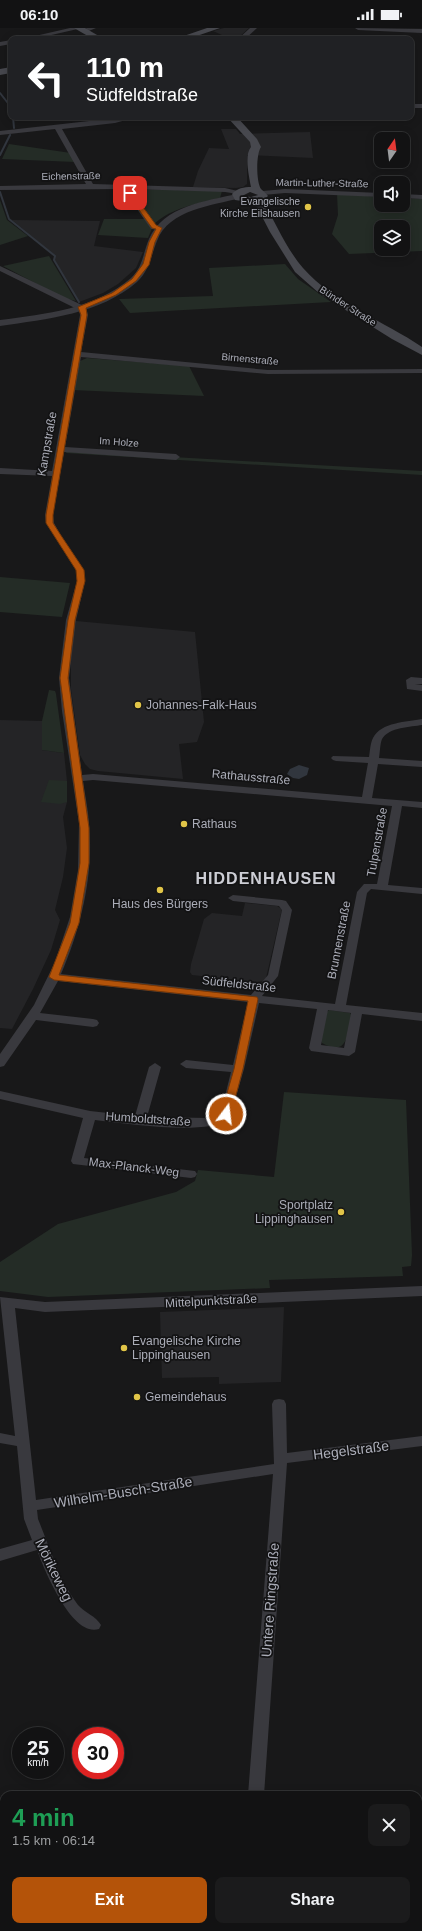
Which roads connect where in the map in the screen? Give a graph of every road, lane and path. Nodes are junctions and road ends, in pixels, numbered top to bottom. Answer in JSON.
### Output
{"nodes":[{"id":1,"x":216,"y":28,"type":"edge"},
{"id":2,"x":254,"y":28,"type":"edge"},
{"id":3,"x":84,"y":29,"type":"edge"},
{"id":4,"x":360,"y":30,"type":"edge"},
{"id":5,"x":422,"y":31,"type":"edge"},
{"id":6,"x":43,"y":36,"type":"edge"},
{"id":7,"x":95,"y":36,"type":"edge"},
{"id":8,"x":189,"y":36,"type":"edge"},
{"id":9,"x":245,"y":36,"type":"edge"},
{"id":10,"x":120,"y":120,"type":"edge"},
{"id":11,"x":235,"y":120,"type":"edge"},
{"id":12,"x":0,"y":124,"type":"edge"},
{"id":13,"x":58,"y":128,"type":"junction"},
{"id":14,"x":16,"y":132,"type":"junction"},
{"id":15,"x":0,"y":133,"type":"edge"},
{"id":16,"x":91,"y":186,"type":"junction"},
{"id":17,"x":125,"y":186,"type":"junction"},
{"id":18,"x":0,"y":188,"type":"edge"},
{"id":19,"x":255,"y":195,"type":"junction"},
{"id":20,"x":374,"y":195,"type":"edge"},
{"id":21,"x":239,"y":196,"type":"junction"},
{"id":22,"x":410,"y":196,"type":"edge"},
{"id":23,"x":422,"y":197,"type":"edge"},
{"id":24,"x":159,"y":228,"type":"junction"},
{"id":25,"x":0,"y":268,"type":"edge"},
{"id":26,"x":64,"y":301,"type":"junction"},
{"id":27,"x":81,"y":307,"type":"junction"},
{"id":28,"x":70,"y":310,"type":"junction"},
{"id":29,"x":82,"y":320,"type":"junction"},
{"id":30,"x":0,"y":323,"type":"edge"},
{"id":31,"x":422,"y":353,"type":"edge"},
{"id":32,"x":76,"y":354,"type":"junction"},
{"id":33,"x":422,"y":371,"type":"edge"},
{"id":34,"x":60,"y":449,"type":"junction"},
{"id":35,"x":176,"y":457,"type":"dead end"},
{"id":36,"x":0,"y":472,"type":"edge"},
{"id":37,"x":55,"y":474,"type":"junction"},
{"id":38,"x":422,"y":681,"type":"edge"},
{"id":39,"x":422,"y":688,"type":"edge"},
{"id":40,"x":422,"y":722,"type":"edge"},
{"id":41,"x":336,"y":758,"type":"dead end"},
{"id":42,"x":374,"y":762,"type":"junction"},
{"id":43,"x":422,"y":764,"type":"edge"},
{"id":44,"x":78,"y":778,"type":"junction"},
{"id":45,"x":366,"y":800,"type":"junction"},
{"id":46,"x":398,"y":803,"type":"junction"},
{"id":47,"x":422,"y":806,"type":"edge"},
{"id":48,"x":382,"y":886,"type":"junction"},
{"id":49,"x":422,"y":891,"type":"edge"},
{"id":50,"x":233,"y":898,"type":"dead end"},
{"id":51,"x":54,"y":977,"type":"junction"},
{"id":52,"x":254,"y":999,"type":"junction"},
{"id":53,"x":323,"y":1006,"type":"junction"},
{"id":54,"x":340,"y":1008,"type":"junction"},
{"id":55,"x":357,"y":1010,"type":"junction"},
{"id":56,"x":33,"y":1016,"type":"junction"},
{"id":57,"x":422,"y":1017,"type":"edge"},
{"id":58,"x":93,"y":1023,"type":"dead end"},
{"id":59,"x":0,"y":1062,"type":"edge"},
{"id":60,"x":186,"y":1064,"type":"dead end"},
{"id":61,"x":155,"y":1067,"type":"dead end"},
{"id":62,"x":238,"y":1069,"type":"junction"},
{"id":63,"x":0,"y":1095,"type":"edge"},
{"id":64,"x":90,"y":1114,"type":"junction"},
{"id":65,"x":140,"y":1121,"type":"junction"},
{"id":66,"x":191,"y":1174,"type":"dead end"},
{"id":67,"x":422,"y":1291,"type":"edge"},
{"id":68,"x":4,"y":1303,"type":"edge"},
{"id":69,"x":279,"y":1404,"type":"dead end"},
{"id":70,"x":0,"y":1438,"type":"edge"},
{"id":71,"x":422,"y":1441,"type":"edge"},
{"id":72,"x":22,"y":1442,"type":"junction"},
{"id":73,"x":281,"y":1463,"type":"junction"},
{"id":74,"x":30,"y":1506,"type":"junction"},
{"id":75,"x":40,"y":1543,"type":"junction"},
{"id":76,"x":0,"y":1555,"type":"edge"},
{"id":77,"x":94,"y":1625,"type":"dead end"},
{"id":78,"x":256,"y":1791,"type":"edge"}],
"edges":[{"from":1,"to":8,"type":"main road"},
{"from":2,"to":9,"type":"street"},
{"from":3,"to":6,"type":"street"},
{"from":3,"to":7,"type":"main road"},
{"from":4,"to":5,"type":"street"},
{"from":10,"to":13,"type":"street"},
{"from":11,"to":19,"type":"main road"},
{"from":12,"to":14,"type":"street"},
{"from":13,"to":14,"type":"street"},
{"from":13,"to":16,"type":"street"},
{"from":14,"to":15,"type":"street"},
{"from":16,"to":17,"type":"street","name":"Eichenstraße"},
{"from":16,"to":18,"type":"street","name":"Eichenstraße"},
{"from":17,"to":21,"type":"street","name":"Eichenstraße"},
{"from":17,"to":24,"type":"street"},
{"from":19,"to":20,"type":"street","name":"Martin-Luther-Straße"},
{"from":19,"to":21,"type":"main road"},
{"from":19,"to":31,"type":"main road","name":"Bünder Straße"},
{"from":21,"to":24,"type":"street"},
{"from":22,"to":23,"type":"street"},
{"from":24,"to":27,"type":"street"},
{"from":25,"to":26,"type":"street"},
{"from":26,"to":27,"type":"street"},
{"from":26,"to":28,"type":"street"},
{"from":27,"to":28,"type":"street"},
{"from":27,"to":29,"type":"street","name":"Kampstraße"},
{"from":28,"to":29,"type":"street"},
{"from":28,"to":30,"type":"street"},
{"from":29,"to":32,"type":"street","name":"Kampstraße"},
{"from":32,"to":33,"type":"street","name":"Birnenstraße"},
{"from":32,"to":34,"type":"street","name":"Kampstraße"},
{"from":34,"to":35,"type":"street","name":"Im Holze"},
{"from":34,"to":37,"type":"street","name":"Kampstraße"},
{"from":36,"to":37,"type":"street"},
{"from":37,"to":44,"type":"street","name":"Kampstraße"},
{"from":38,"to":39,"type":"street"},
{"from":40,"to":42,"type":"street"},
{"from":41,"to":42,"type":"street"},
{"from":42,"to":43,"type":"street"},
{"from":42,"to":45,"type":"street"},
{"from":44,"to":45,"type":"street","name":"Rathausstraße"},
{"from":44,"to":51,"type":"street","name":"Kampstraße"},
{"from":45,"to":46,"type":"street","name":"Rathausstraße"},
{"from":46,"to":47,"type":"street","name":"Rathausstraße"},
{"from":46,"to":48,"type":"street","name":"Tulpenstraße"},
{"from":48,"to":49,"type":"street","name":"Brunnenstraße"},
{"from":48,"to":54,"type":"street","name":"Brunnenstraße"},
{"from":50,"to":52,"type":"street"},
{"from":51,"to":52,"type":"street","name":"Südfeldstraße"},
{"from":51,"to":56,"type":"street","name":"Kampstraße"},
{"from":52,"to":53,"type":"street","name":"Südfeldstraße"},
{"from":52,"to":62,"type":"street","name":"Humboldtstraße"},
{"from":53,"to":54,"type":"street","name":"Südfeldstraße"},
{"from":53,"to":55,"type":"street"},
{"from":54,"to":55,"type":"street","name":"Südfeldstraße"},
{"from":55,"to":57,"type":"street","name":"Südfeldstraße"},
{"from":56,"to":58,"type":"street"},
{"from":56,"to":59,"type":"street","name":"Kampstraße"},
{"from":60,"to":62,"type":"street"},
{"from":61,"to":65,"type":"street"},
{"from":62,"to":65,"type":"street","name":"Humboldtstraße"},
{"from":63,"to":64,"type":"street","name":"Humboldtstraße"},
{"from":64,"to":65,"type":"street","name":"Humboldtstraße"},
{"from":64,"to":66,"type":"street","name":"Max-Planck-Weg"},
{"from":67,"to":68,"type":"street","name":"Mittelpunktstraße"},
{"from":68,"to":72,"type":"street"},
{"from":69,"to":73,"type":"street","name":"Untere Ringstraße"},
{"from":70,"to":72,"type":"street"},
{"from":71,"to":73,"type":"street","name":"Hegelstraße"},
{"from":72,"to":74,"type":"street"},
{"from":73,"to":74,"type":"street","name":"Wilhelm-Busch-Straße"},
{"from":73,"to":78,"type":"street","name":"Untere Ringstraße"},
{"from":74,"to":75,"type":"street","name":"Mörikeweg"},
{"from":75,"to":76,"type":"street"},
{"from":75,"to":77,"type":"street","name":"Mörikeweg"}]}
